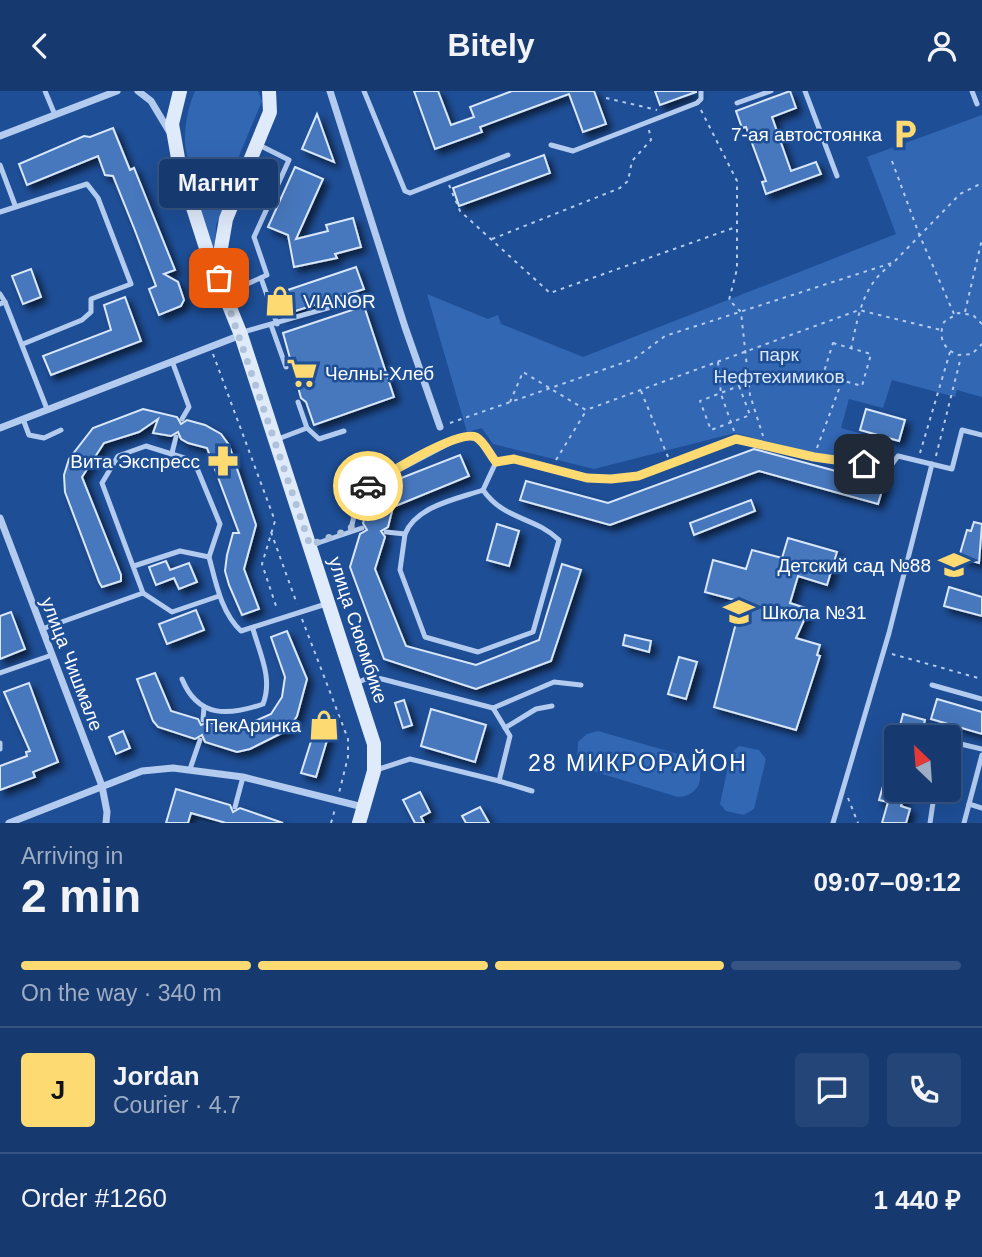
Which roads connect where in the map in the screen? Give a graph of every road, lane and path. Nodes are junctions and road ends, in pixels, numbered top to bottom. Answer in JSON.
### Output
{"nodes":[{"id":1,"x":45,"y":91,"type":"edge"},
{"id":2,"x":117,"y":91,"type":"edge"},
{"id":3,"x":138,"y":91,"type":"edge"},
{"id":4,"x":180,"y":91,"type":"edge"},
{"id":5,"x":269,"y":91,"type":"edge"},
{"id":6,"x":280,"y":91,"type":"edge"},
{"id":7,"x":330,"y":91,"type":"edge"},
{"id":8,"x":363,"y":91,"type":"edge"},
{"id":9,"x":701,"y":91,"type":"edge"},
{"id":10,"x":771,"y":91,"type":"edge"},
{"id":11,"x":805,"y":91,"type":"edge"},
{"id":12,"x":972,"y":91,"type":"edge"},
{"id":13,"x":606,"y":98,"type":"dead end"},
{"id":14,"x":697,"y":103,"type":"junction"},
{"id":15,"x":737,"y":103,"type":"dead end"},
{"id":16,"x":977,"y":104,"type":"dead end"},
{"id":17,"x":270,"y":112,"type":"junction"},
{"id":18,"x":669,"y":113,"type":"junction"},
{"id":19,"x":55,"y":115,"type":"junction"},
{"id":20,"x":646,"y":122,"type":"junction"},
{"id":21,"x":0,"y":136,"type":"edge"},
{"id":22,"x":172,"y":137,"type":"junction"},
{"id":23,"x":257,"y":143,"type":"junction"},
{"id":24,"x":551,"y":145,"type":"dead end"},
{"id":25,"x":508,"y":155,"type":"dead end"},
{"id":26,"x":892,"y":161,"type":"dead end"},
{"id":27,"x":179,"y":164,"type":"junction"},
{"id":28,"x":0,"y":165,"type":"edge"},
{"id":29,"x":243,"y":174,"type":"junction"},
{"id":30,"x":837,"y":176,"type":"dead end"},
{"id":31,"x":447,"y":179,"type":"junction"},
{"id":32,"x":982,"y":183,"type":"edge"},
{"id":33,"x":15,"y":205,"type":"junction"},
{"id":34,"x":0,"y":212,"type":"edge"},
{"id":35,"x":737,"y":227,"type":"junction"},
{"id":36,"x":919,"y":234,"type":"junction"},
{"id":37,"x":982,"y":239,"type":"edge"},
{"id":38,"x":491,"y":240,"type":"junction"},
{"id":39,"x":981,"y":250,"type":"edge"},
{"id":40,"x":895,"y":262,"type":"junction"},
{"id":41,"x":261,"y":278,"type":"junction"},
{"id":42,"x":225,"y":293,"type":"junction"},
{"id":43,"x":0,"y":294,"type":"edge"},
{"id":44,"x":363,"y":298,"type":"dead end"},
{"id":45,"x":2,"y":303,"type":"edge"},
{"id":46,"x":859,"y":310,"type":"junction"},
{"id":47,"x":322,"y":312,"type":"junction"},
{"id":48,"x":741,"y":312,"type":"junction"},
{"id":49,"x":965,"y":313,"type":"junction"},
{"id":50,"x":954,"y":314,"type":"junction"},
{"id":51,"x":319,"y":321,"type":"dead end"},
{"id":52,"x":982,"y":323,"type":"edge"},
{"id":53,"x":274,"y":324,"type":"junction"},
{"id":54,"x":941,"y":330,"type":"junction"},
{"id":55,"x":240,"y":334,"type":"junction"},
{"id":56,"x":23,"y":344,"type":"junction"},
{"id":57,"x":982,"y":344,"type":"edge"},
{"id":58,"x":210,"y":346,"type":"junction"},
{"id":59,"x":851,"y":349,"type":"junction"},
{"id":60,"x":746,"y":352,"type":"junction"},
{"id":61,"x":950,"y":352,"type":"junction"},
{"id":62,"x":961,"y":356,"type":"junction"},
{"id":63,"x":172,"y":361,"type":"junction"},
{"id":64,"x":718,"y":361,"type":"junction"},
{"id":65,"x":286,"y":367,"type":"dead end"},
{"id":66,"x":842,"y":380,"type":"junction"},
{"id":67,"x":548,"y":389,"type":"junction"},
{"id":68,"x":641,"y":390,"type":"junction"},
{"id":69,"x":721,"y":394,"type":"junction"},
{"id":70,"x":298,"y":402,"type":"dead end"},
{"id":71,"x":510,"y":402,"type":"junction"},
{"id":72,"x":47,"y":409,"type":"junction"},
{"id":73,"x":586,"y":410,"type":"junction"},
{"id":74,"x":23,"y":419,"type":"junction"},
{"id":75,"x":182,"y":419,"type":"dead end"},
{"id":76,"x":731,"y":423,"type":"junction"},
{"id":77,"x":440,"y":426,"type":"joint"},
{"id":78,"x":0,"y":428,"type":"edge"},
{"id":79,"x":307,"y":428,"type":"junction"},
{"id":80,"x":61,"y":430,"type":"dead end"},
{"id":81,"x":344,"y":431,"type":"dead end"},
{"id":82,"x":982,"y":435,"type":"edge"},
{"id":83,"x":176,"y":437,"type":"dead end"},
{"id":84,"x":736,"y":439,"type":"junction"},
{"id":85,"x":275,"y":440,"type":"junction"},
{"id":86,"x":766,"y":446,"type":"junction"},
{"id":87,"x":172,"y":453,"type":"junction"},
{"id":88,"x":814,"y":457,"type":"junction"},
{"id":89,"x":918,"y":461,"type":"junction"},
{"id":90,"x":496,"y":462,"type":"junction"},
{"id":91,"x":670,"y":464,"type":"junction"},
{"id":92,"x":933,"y":464,"type":"junction"},
{"id":93,"x":551,"y":468,"type":"junction"},
{"id":94,"x":483,"y":490,"type":"junction"},
{"id":95,"x":0,"y":518,"type":"edge"},
{"id":96,"x":362,"y":528,"type":"dead end"},
{"id":97,"x":351,"y":529,"type":"junction"},
{"id":98,"x":271,"y":532,"type":"junction"},
{"id":99,"x":386,"y":532,"type":"dead end"},
{"id":100,"x":405,"y":534,"type":"junction"},
{"id":101,"x":310,"y":545,"type":"junction"},
{"id":102,"x":209,"y":557,"type":"junction"},
{"id":103,"x":134,"y":566,"type":"junction"},
{"id":104,"x":143,"y":593,"type":"junction"},
{"id":105,"x":219,"y":596,"type":"junction"},
{"id":106,"x":330,"y":603,"type":"junction"},
{"id":107,"x":300,"y":612,"type":"junction"},
{"id":108,"x":281,"y":619,"type":"junction"},
{"id":109,"x":42,"y":629,"type":"junction"},
{"id":110,"x":253,"y":629,"type":"junction"},
{"id":111,"x":883,"y":651,"type":"junction"},
{"id":112,"x":52,"y":655,"type":"junction"},
{"id":113,"x":0,"y":673,"type":"edge"},
{"id":114,"x":182,"y":679,"type":"dead end"},
{"id":115,"x":982,"y":679,"type":"edge"},
{"id":116,"x":356,"y":683,"type":"junction"},
{"id":117,"x":582,"y":685,"type":"dead end"},
{"id":118,"x":932,"y":685,"type":"dead end"},
{"id":119,"x":982,"y":699,"type":"edge"},
{"id":120,"x":552,"y":706,"type":"dead end"},
{"id":121,"x":204,"y":707,"type":"junction"},
{"id":122,"x":493,"y":708,"type":"junction"},
{"id":123,"x":203,"y":720,"type":"dead end"},
{"id":124,"x":505,"y":728,"type":"junction"},
{"id":125,"x":200,"y":740,"type":"dead end"},
{"id":126,"x":0,"y":743,"type":"edge"},
{"id":127,"x":961,"y":744,"type":"edge"},
{"id":128,"x":0,"y":749,"type":"edge"},
{"id":129,"x":982,"y":749,"type":"edge"},
{"id":130,"x":982,"y":755,"type":"edge"},
{"id":131,"x":191,"y":769,"type":"junction"},
{"id":132,"x":374,"y":771,"type":"junction"},
{"id":133,"x":243,"y":777,"type":"junction"},
{"id":134,"x":499,"y":781,"type":"junction"},
{"id":135,"x":102,"y":786,"type":"junction"},
{"id":136,"x":532,"y":791,"type":"dead end"},
{"id":137,"x":841,"y":796,"type":"junction"},
{"id":138,"x":337,"y":801,"type":"junction"},
{"id":139,"x":932,"y":802,"type":"edge"},
{"id":140,"x":969,"y":804,"type":"junction"},
{"id":141,"x":235,"y":807,"type":"dead end"},
{"id":142,"x":364,"y":807,"type":"junction"},
{"id":143,"x":982,"y":808,"type":"edge"},
{"id":144,"x":9,"y":823,"type":"edge"},
{"id":145,"x":106,"y":823,"type":"edge"},
{"id":146,"x":331,"y":823,"type":"edge"},
{"id":147,"x":359,"y":823,"type":"edge"},
{"id":148,"x":834,"y":823,"type":"edge"},
{"id":149,"x":858,"y":823,"type":"edge"},
{"id":150,"x":930,"y":823,"type":"edge"},
{"id":151,"x":964,"y":823,"type":"edge"}],
"edges":[{"from":1,"to":19,"type":"lane"},
{"from":2,"to":19,"type":"street"},
{"from":3,"to":22,"type":"street"},
{"from":4,"to":22,"type":"street"},
{"from":5,"to":17,"type":"street"},
{"from":6,"to":17,"type":"street"},
{"from":7,"to":77,"type":"street"},
{"from":8,"to":31,"type":"lane"},
{"from":9,"to":14,"type":"lane"},
{"from":10,"to":15,"type":"lane"},
{"from":11,"to":30,"type":"lane"},
{"from":12,"to":16,"type":"lane"},
{"from":13,"to":18,"type":"path"},
{"from":14,"to":18,"type":"lane"},
{"from":14,"to":35,"type":"path"},
{"from":17,"to":23,"type":"street"},
{"from":18,"to":20,"type":"lane"},
{"from":19,"to":21,"type":"street"},
{"from":20,"to":24,"type":"lane"},
{"from":20,"to":38,"type":"path"},
{"from":22,"to":27,"type":"street"},
{"from":23,"to":29,"type":"street"},
{"from":23,"to":41,"type":"lane"},
{"from":25,"to":31,"type":"lane"},
{"from":26,"to":36,"type":"path"},
{"from":27,"to":29,"type":"street"},
{"from":27,"to":42,"type":"street","name":"улица Сююмбике"},
{"from":28,"to":33,"type":"lane"},
{"from":29,"to":42,"type":"street"},
{"from":31,"to":38,"type":"path"},
{"from":32,"to":36,"type":"path"},
{"from":33,"to":34,"type":"lane"},
{"from":33,"to":56,"type":"lane"},
{"from":35,"to":38,"type":"path"},
{"from":35,"to":48,"type":"path"},
{"from":36,"to":40,"type":"path"},
{"from":36,"to":50,"type":"path"},
{"from":37,"to":39,"type":"path"},
{"from":39,"to":49,"type":"path"},
{"from":40,"to":46,"type":"path"},
{"from":40,"to":48,"type":"path"},
{"from":41,"to":42,"type":"lane"},
{"from":41,"to":53,"type":"lane"},
{"from":42,"to":55,"type":"street","name":"улица Сююмбике"},
{"from":43,"to":45,"type":"lane"},
{"from":44,"to":47,"type":"lane"},
{"from":45,"to":56,"type":"lane"},
{"from":46,"to":54,"type":"path"},
{"from":46,"to":59,"type":"path"},
{"from":46,"to":60,"type":"path"},
{"from":47,"to":51,"type":"lane"},
{"from":47,"to":53,"type":"lane"},
{"from":48,"to":60,"type":"path"},
{"from":48,"to":67,"type":"path"},
{"from":49,"to":50,"type":"path"},
{"from":49,"to":52,"type":"path"},
{"from":50,"to":54,"type":"path"},
{"from":53,"to":55,"type":"lane"},
{"from":53,"to":65,"type":"lane"},
{"from":54,"to":61,"type":"path"},
{"from":55,"to":58,"type":"street"},
{"from":55,"to":85,"type":"street","name":"улица Сююмбике"},
{"from":56,"to":72,"type":"lane"},
{"from":57,"to":62,"type":"path"},
{"from":58,"to":63,"type":"street"},
{"from":58,"to":98,"type":"path"},
{"from":59,"to":66,"type":"path"},
{"from":59,"to":66,"type":"path"},
{"from":60,"to":64,"type":"path"},
{"from":60,"to":86,"type":"path"},
{"from":61,"to":62,"type":"path"},
{"from":61,"to":89,"type":"path"},
{"from":62,"to":92,"type":"path"},
{"from":63,"to":72,"type":"street"},
{"from":63,"to":75,"type":"lane"},
{"from":64,"to":68,"type":"path"},
{"from":64,"to":69,"type":"path"},
{"from":66,"to":88,"type":"path"},
{"from":67,"to":71,"type":"path"},
{"from":67,"to":71,"type":"path"},
{"from":67,"to":73,"type":"path"},
{"from":68,"to":73,"type":"path"},
{"from":68,"to":91,"type":"path"},
{"from":69,"to":76,"type":"path"},
{"from":69,"to":76,"type":"path"},
{"from":69,"to":76,"type":"path"},
{"from":70,"to":79,"type":"lane"},
{"from":71,"to":77,"type":"path"},
{"from":72,"to":74,"type":"street"},
{"from":73,"to":93,"type":"path"},
{"from":74,"to":78,"type":"street"},
{"from":74,"to":80,"type":"lane"},
{"from":76,"to":84,"type":"path"},
{"from":79,"to":81,"type":"lane"},
{"from":79,"to":85,"type":"lane"},
{"from":82,"to":92,"type":"lane"},
{"from":83,"to":87,"type":"lane"},
{"from":84,"to":86,"type":"lane"},
{"from":84,"to":91,"type":"lane"},
{"from":85,"to":101,"type":"street","name":"улица Сююмбике"},
{"from":86,"to":88,"type":"lane"},
{"from":87,"to":102,"type":"lane"},
{"from":87,"to":103,"type":"lane"},
{"from":88,"to":89,"type":"lane"},
{"from":89,"to":92,"type":"lane"},
{"from":90,"to":93,"type":"lane"},
{"from":90,"to":94,"type":"lane"},
{"from":90,"to":97,"type":"lane"},
{"from":91,"to":93,"type":"lane"},
{"from":92,"to":111,"type":"lane"},
{"from":94,"to":100,"type":"lane"},
{"from":94,"to":100,"type":"lane"},
{"from":95,"to":109,"type":"street","name":"улица Чишмале"},
{"from":96,"to":97,"type":"lane"},
{"from":97,"to":101,"type":"lane"},
{"from":98,"to":107,"type":"path"},
{"from":98,"to":108,"type":"path"},
{"from":99,"to":100,"type":"lane"},
{"from":101,"to":106,"type":"street","name":"улица Сююмбике"},
{"from":102,"to":103,"type":"lane"},
{"from":102,"to":105,"type":"lane"},
{"from":103,"to":104,"type":"lane"},
{"from":104,"to":105,"type":"lane"},
{"from":104,"to":109,"type":"lane"},
{"from":105,"to":110,"type":"lane"},
{"from":106,"to":107,"type":"lane"},
{"from":106,"to":116,"type":"street","name":"улица Сююмбике"},
{"from":107,"to":108,"type":"lane"},
{"from":107,"to":138,"type":"path"},
{"from":108,"to":110,"type":"lane"},
{"from":109,"to":112,"type":"street","name":"улица Чишмале"},
{"from":110,"to":121,"type":"lane"},
{"from":111,"to":115,"type":"path"},
{"from":111,"to":137,"type":"lane"},
{"from":112,"to":113,"type":"lane"},
{"from":112,"to":135,"type":"street","name":"улица Чишмале"},
{"from":114,"to":121,"type":"lane"},
{"from":116,"to":122,"type":"lane"},
{"from":116,"to":132,"type":"street","name":"улица Сююмбике"},
{"from":117,"to":122,"type":"lane"},
{"from":118,"to":119,"type":"lane"},
{"from":120,"to":124,"type":"lane"},
{"from":121,"to":123,"type":"lane"},
{"from":122,"to":124,"type":"lane"},
{"from":124,"to":134,"type":"lane"},
{"from":125,"to":131,"type":"lane"},
{"from":126,"to":128,"type":"lane"},
{"from":127,"to":129,"type":"lane"},
{"from":130,"to":140,"type":"lane"},
{"from":131,"to":133,"type":"street"},
{"from":131,"to":135,"type":"street"},
{"from":132,"to":134,"type":"lane"},
{"from":132,"to":142,"type":"street","name":"улица Сююмбике"},
{"from":133,"to":138,"type":"street"},
{"from":133,"to":141,"type":"lane"},
{"from":134,"to":136,"type":"lane"},
{"from":135,"to":144,"type":"street"},
{"from":135,"to":145,"type":"street","name":"улица Чишмале"},
{"from":137,"to":148,"type":"lane"},
{"from":137,"to":149,"type":"path"},
{"from":138,"to":142,"type":"street"},
{"from":138,"to":146,"type":"path"},
{"from":139,"to":150,"type":"lane"},
{"from":140,"to":143,"type":"lane"},
{"from":140,"to":151,"type":"lane"},
{"from":142,"to":147,"type":"street","name":"улица Сююмбике"}]}
